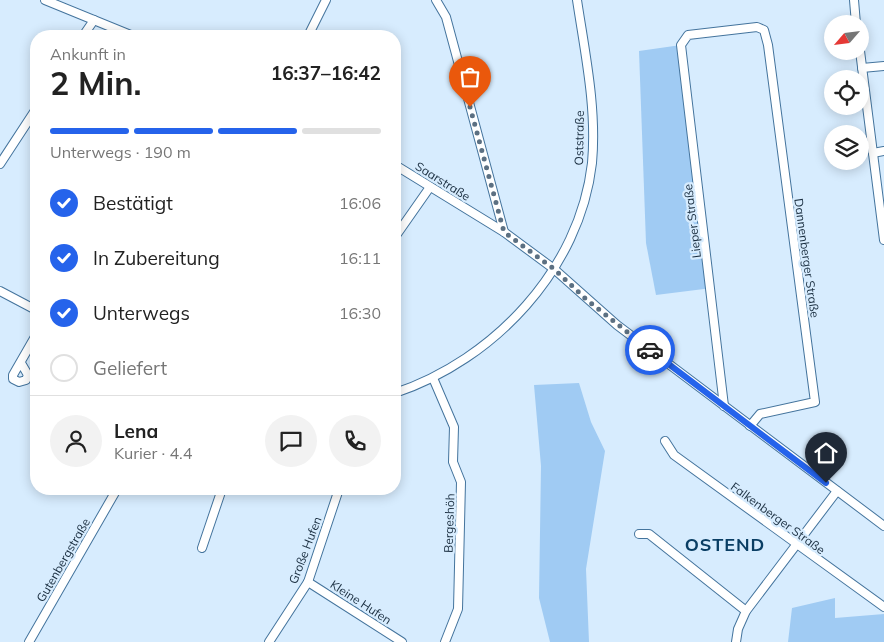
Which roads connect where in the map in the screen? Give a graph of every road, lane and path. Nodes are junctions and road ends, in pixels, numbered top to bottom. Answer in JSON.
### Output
{"nodes":[{"id":1,"x":46,"y":0,"type":"edge"},
{"id":2,"x":326,"y":0,"type":"edge"},
{"id":3,"x":436,"y":0,"type":"edge"},
{"id":4,"x":577,"y":0,"type":"edge"},
{"id":5,"x":854,"y":0,"type":"edge"},
{"id":6,"x":855,"y":15,"type":"edge"},
{"id":7,"x":94,"y":20,"type":"junction"},
{"id":8,"x":88,"y":30,"type":"edge"},
{"id":9,"x":118,"y":30,"type":"edge"},
{"id":10,"x":311,"y":30,"type":"edge"},
{"id":11,"x":688,"y":35,"type":"joint"},
{"id":12,"x":861,"y":60,"type":"edge"},
{"id":13,"x":884,"y":66,"type":"edge"},
{"id":14,"x":862,"y":68,"type":"junction"},
{"id":15,"x":30,"y":118,"type":"edge"},
{"id":16,"x":884,"y":152,"type":"edge"},
{"id":17,"x":873,"y":153,"type":"junction"},
{"id":18,"x":0,"y":164,"type":"edge"},
{"id":19,"x":401,"y":169,"type":"edge"},
{"id":20,"x":430,"y":187,"type":"junction"},
{"id":21,"x":401,"y":228,"type":"edge"},
{"id":22,"x":883,"y":230,"type":"edge"},
{"id":23,"x":504,"y":232,"type":"junction"},
{"id":24,"x":884,"y":240,"type":"edge"},
{"id":25,"x":554,"y":269,"type":"junction"},
{"id":26,"x":0,"y":291,"type":"edge"},
{"id":27,"x":30,"y":307,"type":"edge"},
{"id":28,"x":30,"y":346,"type":"edge"},
{"id":29,"x":21,"y":363,"type":"dead end"},
{"id":30,"x":433,"y":378,"type":"junction"},
{"id":31,"x":401,"y":391,"type":"edge"},
{"id":32,"x":724,"y":406,"type":"junction"},
{"id":33,"x":750,"y":426,"type":"junction"},
{"id":34,"x":666,"y":441,"type":"dead end"},
{"id":35,"x":837,"y":491,"type":"junction"},
{"id":36,"x":114,"y":495,"type":"edge"},
{"id":37,"x":220,"y":495,"type":"edge"},
{"id":38,"x":337,"y":495,"type":"edge"},
{"id":39,"x":884,"y":526,"type":"edge"},
{"id":40,"x":639,"y":534,"type":"dead end"},
{"id":41,"x":798,"y":545,"type":"junction"},
{"id":42,"x":202,"y":548,"type":"dead end"},
{"id":43,"x":308,"y":582,"type":"junction"},
{"id":44,"x":884,"y":606,"type":"edge"},
{"id":45,"x":746,"y":611,"type":"junction"},
{"id":46,"x":29,"y":642,"type":"edge"},
{"id":47,"x":269,"y":642,"type":"edge"},
{"id":48,"x":402,"y":642,"type":"edge"},
{"id":49,"x":445,"y":642,"type":"edge"},
{"id":50,"x":736,"y":642,"type":"edge"}],
"edges":[{"from":1,"to":7,"type":"street"},
{"from":2,"to":10,"type":"street"},
{"from":3,"to":23,"type":"street"},
{"from":4,"to":25,"type":"street","name":"Oststraße"},
{"from":5,"to":6,"type":"street"},
{"from":7,"to":8,"type":"street"},
{"from":7,"to":9,"type":"street"},
{"from":11,"to":32,"type":"street","name":"Lieper Straße"},
{"from":11,"to":33,"type":"street","name":"Dannenberger Straße"},
{"from":12,"to":14,"type":"street"},
{"from":13,"to":14,"type":"street"},
{"from":14,"to":17,"type":"street"},
{"from":15,"to":18,"type":"street"},
{"from":16,"to":17,"type":"street"},
{"from":17,"to":22,"type":"street"},
{"from":19,"to":20,"type":"street","name":"Saarstraße"},
{"from":20,"to":21,"type":"street"},
{"from":20,"to":23,"type":"street","name":"Saarstraße"},
{"from":22,"to":24,"type":"street"},
{"from":23,"to":25,"type":"street","name":"Saarstraße"},
{"from":25,"to":30,"type":"street","name":"Oststraße"},
{"from":25,"to":32,"type":"street","name":"Saarstraße"},
{"from":26,"to":27,"type":"street"},
{"from":28,"to":29,"type":"street"},
{"from":30,"to":31,"type":"street","name":"Oststraße"},
{"from":30,"to":49,"type":"street","name":"Bergeshöh"},
{"from":32,"to":33,"type":"street","name":"Saarstraße"},
{"from":33,"to":35,"type":"street","name":"Saarstraße"},
{"from":34,"to":41,"type":"street","name":"Falkenberger Straße"},
{"from":35,"to":39,"type":"street","name":"Saarstraße"},
{"from":35,"to":41,"type":"street"},
{"from":36,"to":46,"type":"street","name":"Gutenbergstraße"},
{"from":37,"to":42,"type":"street"},
{"from":38,"to":43,"type":"street","name":"Große Hufen"},
{"from":40,"to":45,"type":"street"},
{"from":41,"to":44,"type":"street","name":"Falkenberger Straße"},
{"from":41,"to":45,"type":"street"},
{"from":43,"to":47,"type":"street","name":"Große Hufen"},
{"from":43,"to":48,"type":"street","name":"Kleine Hufen"},
{"from":45,"to":50,"type":"street"}]}
